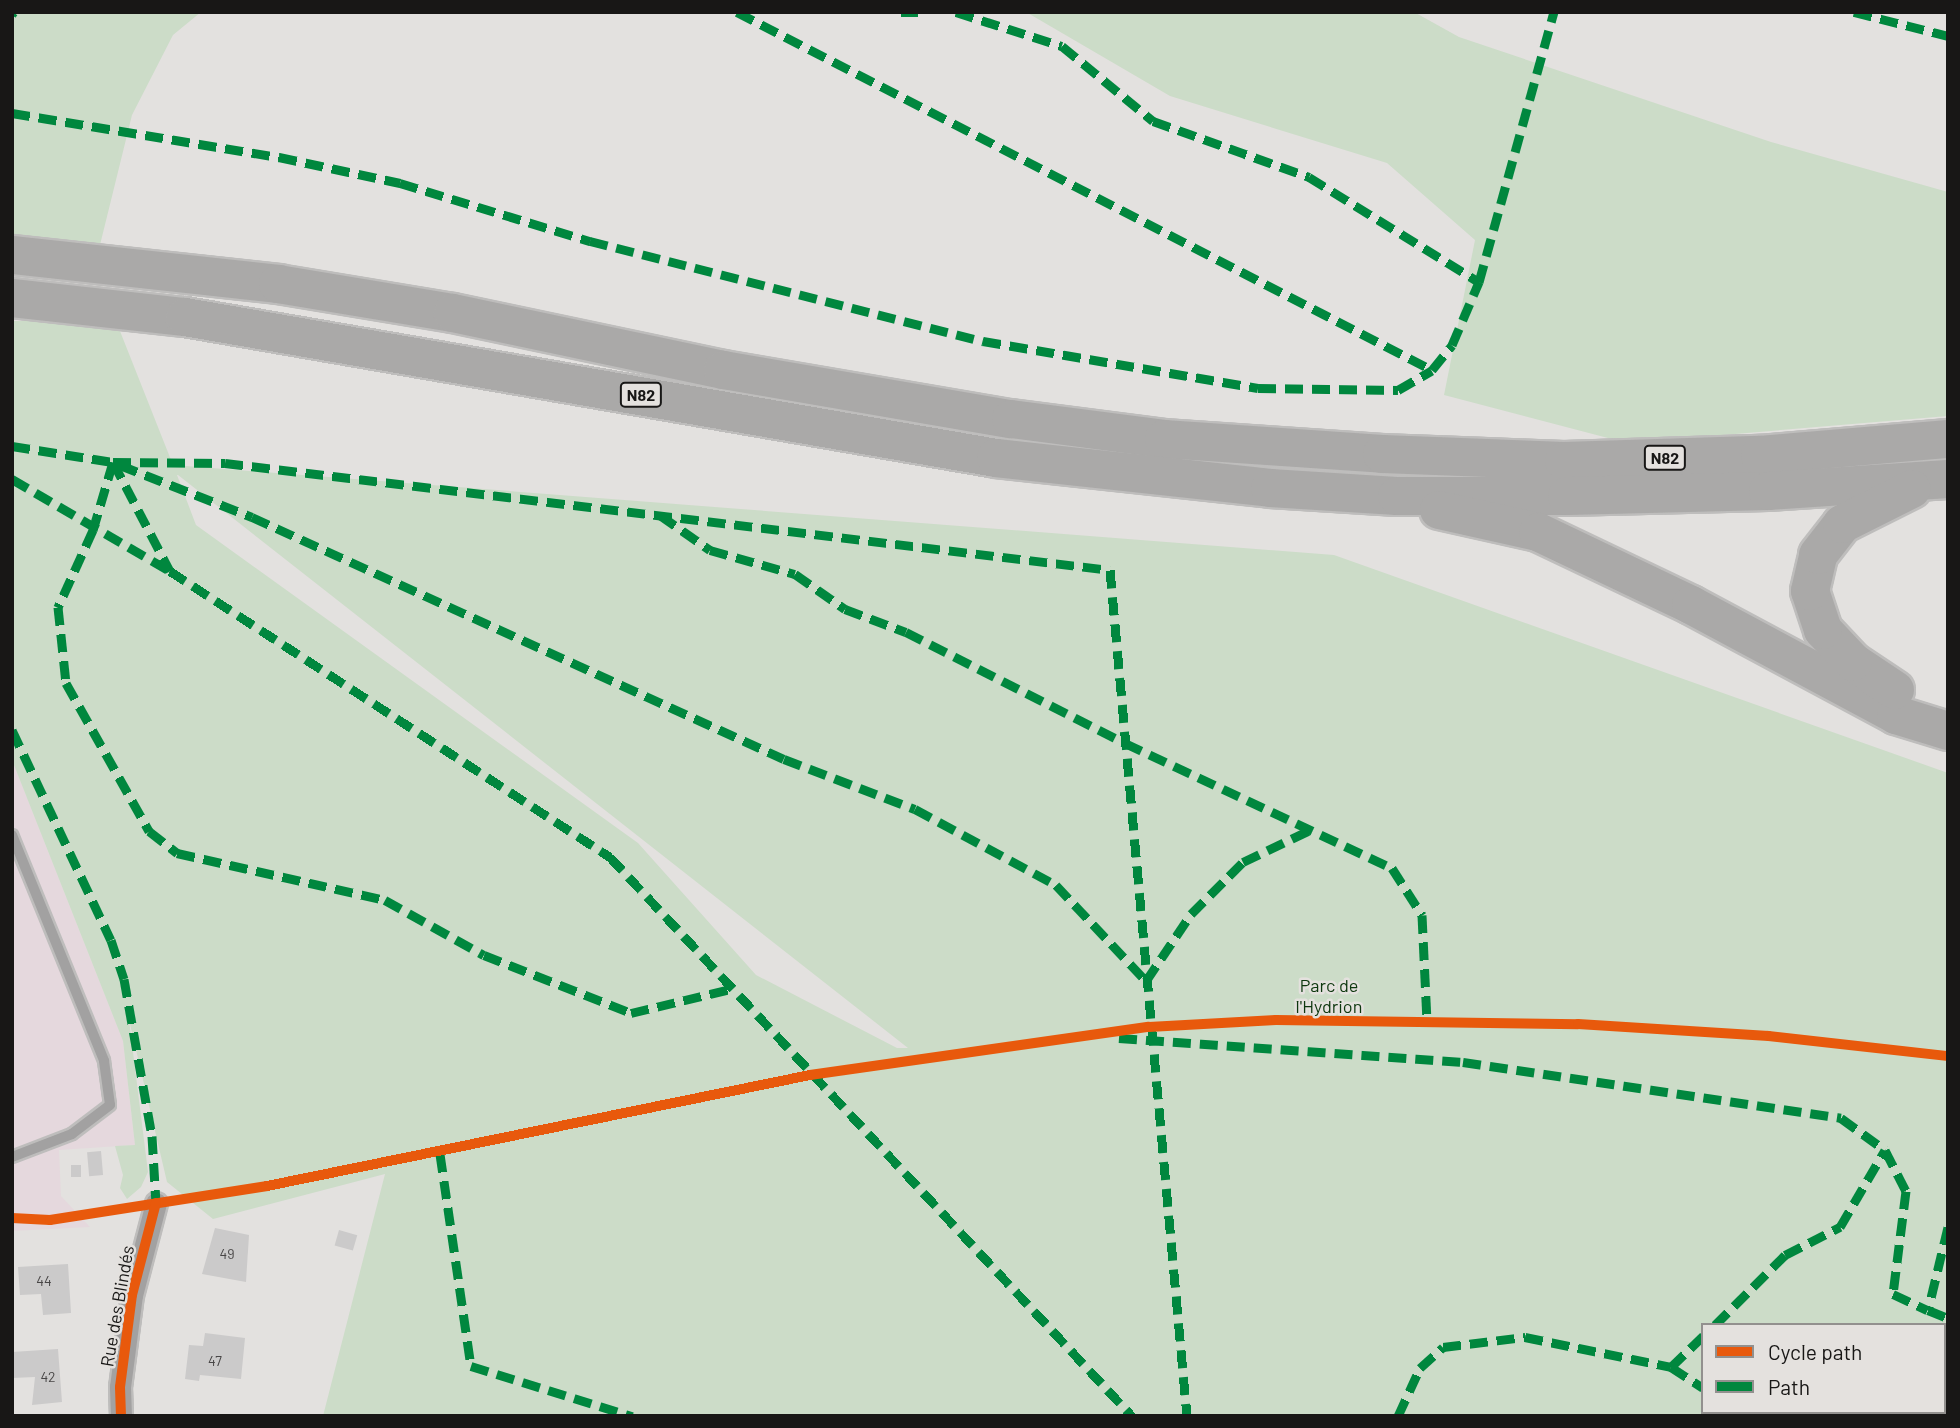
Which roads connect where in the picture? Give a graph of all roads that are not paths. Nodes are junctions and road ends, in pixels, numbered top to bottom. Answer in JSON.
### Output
{"nodes":[{"id":1,"x":12,"y":255,"type":"edge"},
{"id":2,"x":91,"y":262,"type":"junction"},
{"id":3,"x":12,"y":264,"type":"edge"},
{"id":4,"x":12,"y":298,"type":"edge"},
{"id":5,"x":1948,"y":439,"type":"edge"},
{"id":6,"x":1937,"y":480,"type":"edge"},
{"id":7,"x":1397,"y":496,"type":"junction"},
{"id":8,"x":1948,"y":709,"type":"edge"},
{"id":9,"x":1948,"y":731,"type":"edge"},
{"id":10,"x":12,"y":835,"type":"edge"},
{"id":11,"x":12,"y":1157,"type":"edge"},
{"id":12,"x":156,"y":1203,"type":"dead end"},
{"id":13,"x":121,"y":1416,"type":"edge"}],
"edges":[{"from":1,"to":2,"type":"highway","number":"N82"},
{"from":2,"to":3,"type":"highway"},
{"from":2,"to":5,"type":"highway","number":"N82"},
{"from":4,"to":7,"type":"highway","number":"N82"},
{"from":6,"to":7,"type":"highway","number":"N82"},
{"from":6,"to":8,"type":"highway"},
{"from":7,"to":9,"type":"highway"},
{"from":10,"to":11,"type":"lane"},
{"from":12,"to":13,"type":"street","name":"Rue des Blindés"}]}
